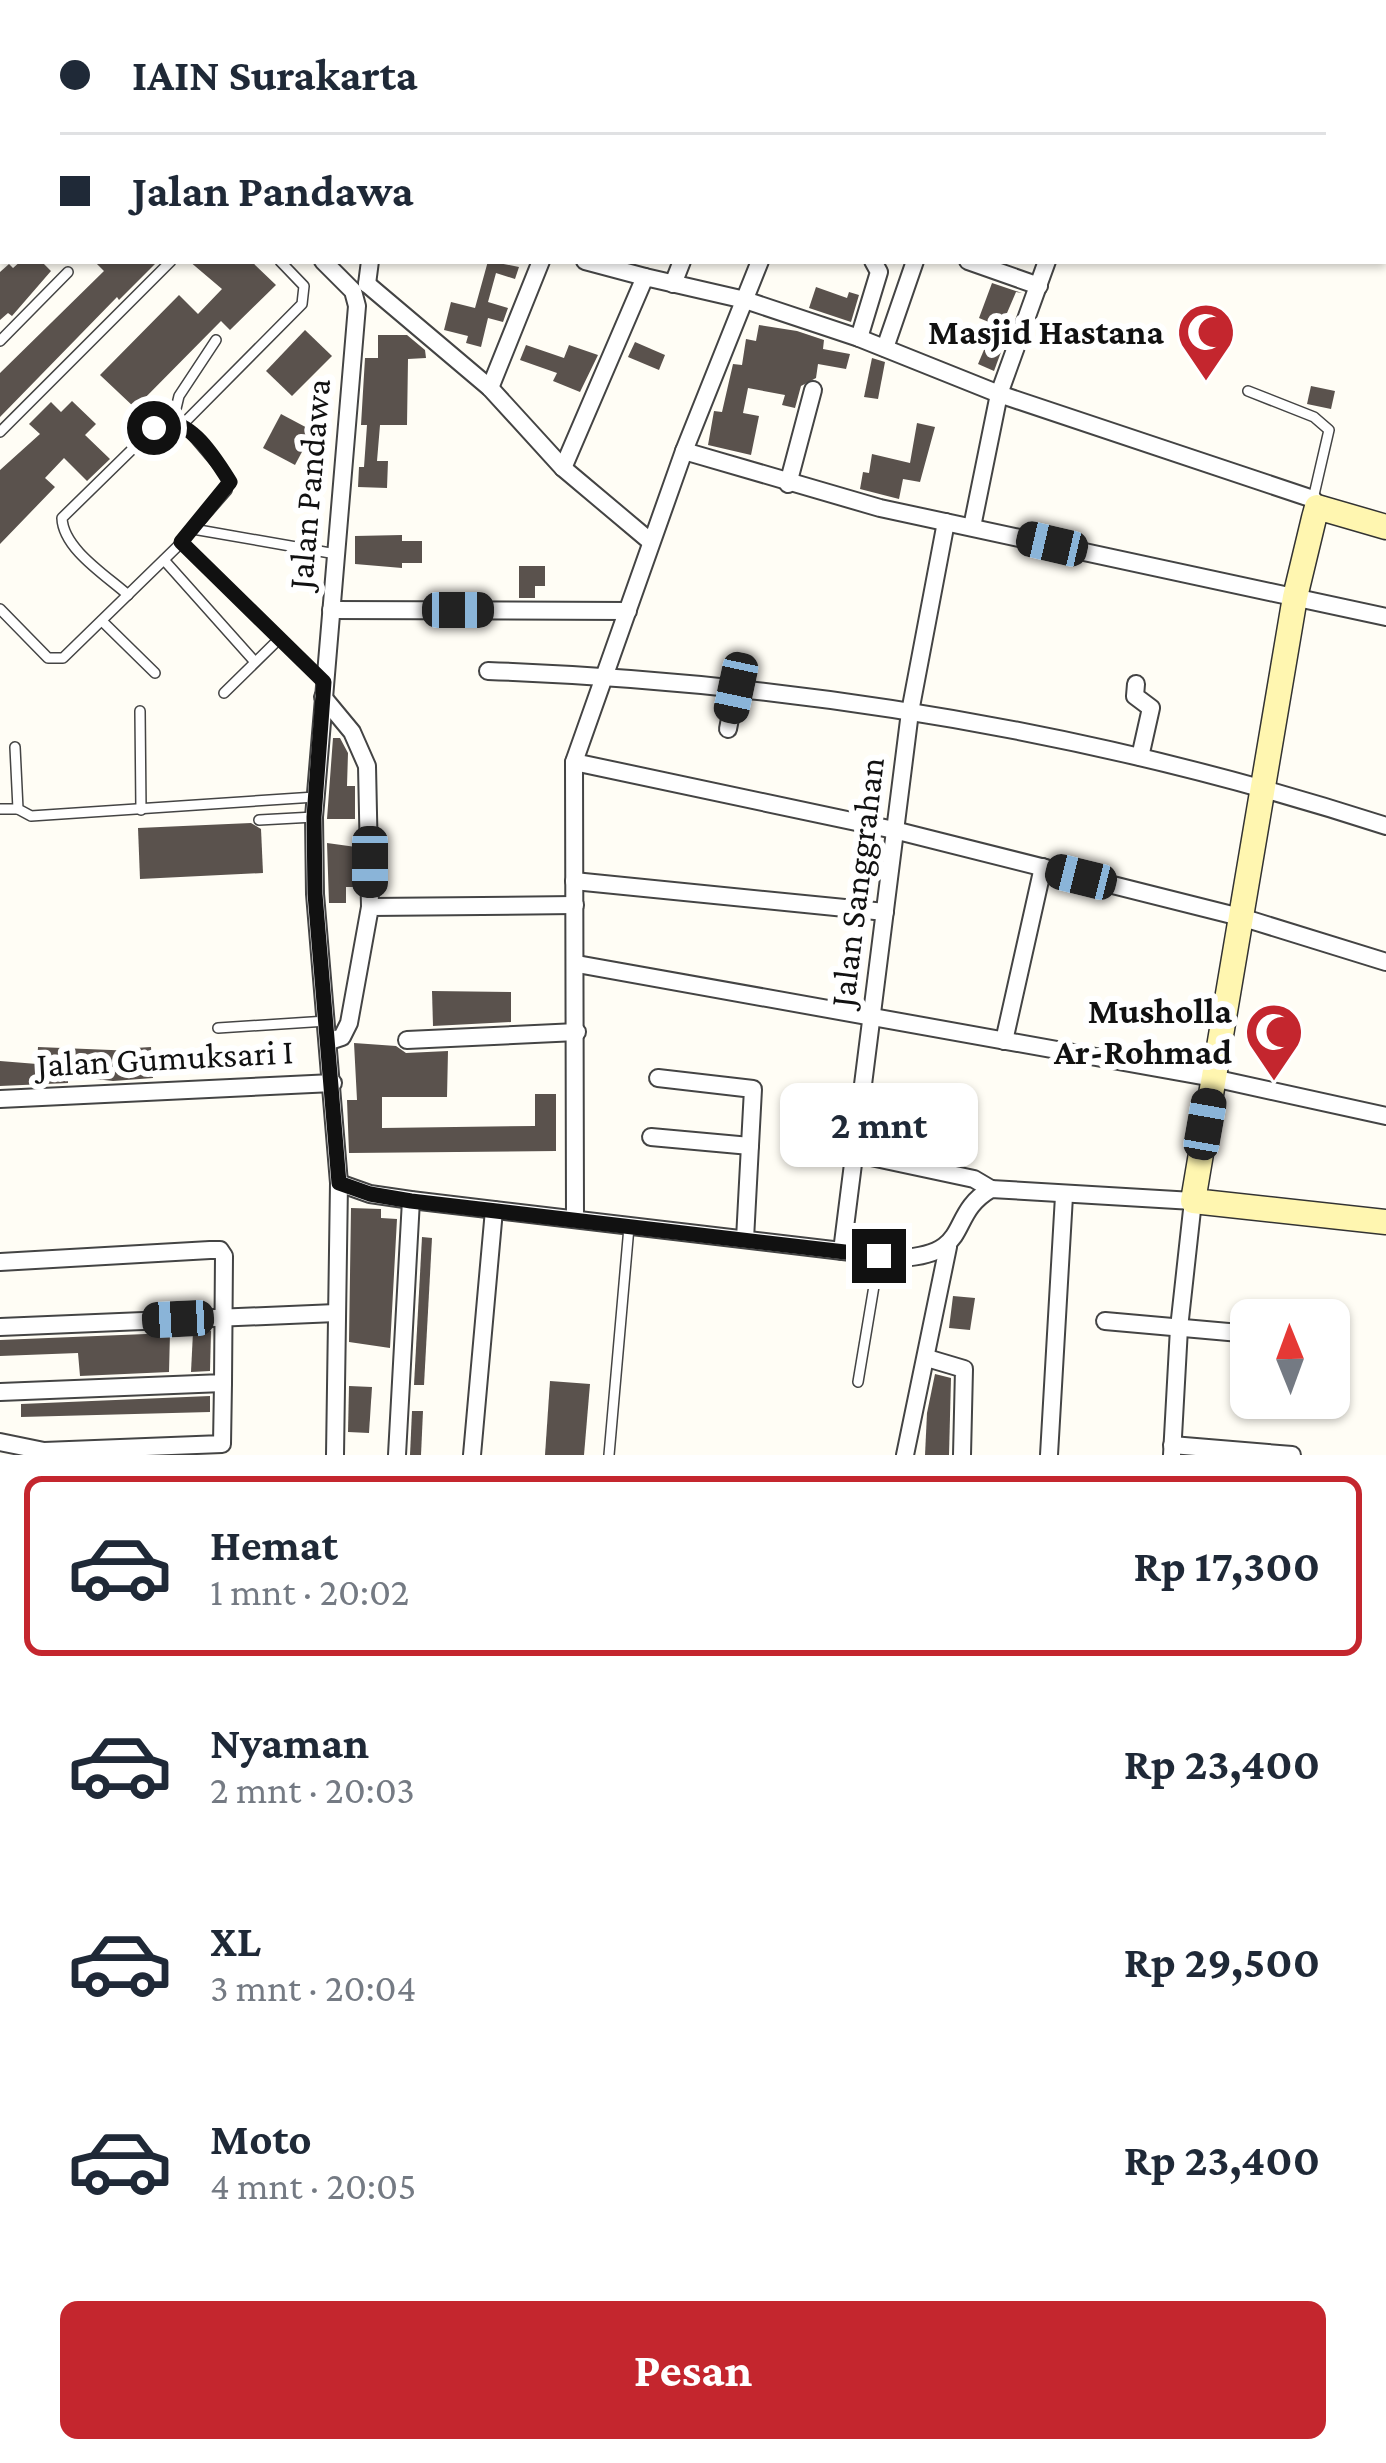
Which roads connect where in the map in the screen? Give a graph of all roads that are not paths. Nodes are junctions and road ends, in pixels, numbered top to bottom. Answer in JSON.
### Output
{"nodes":[{"id":1,"x":168,"y":264,"type":"edge"},
{"id":2,"x":283,"y":264,"type":"edge"},
{"id":3,"x":327,"y":264,"type":"edge"},
{"id":4,"x":369,"y":264,"type":"edge"},
{"id":5,"x":540,"y":264,"type":"edge"},
{"id":6,"x":595,"y":264,"type":"edge"},
{"id":7,"x":681,"y":264,"type":"edge"},
{"id":8,"x":759,"y":264,"type":"edge"},
{"id":9,"x":875,"y":264,"type":"edge"},
{"id":10,"x":914,"y":264,"type":"edge"},
{"id":11,"x":977,"y":264,"type":"edge"},
{"id":12,"x":1046,"y":264,"type":"edge"},
{"id":13,"x":68,"y":272,"type":"dead end"},
{"id":14,"x":645,"y":278,"type":"junction"},
{"id":15,"x":673,"y":284,"type":"junction"},
{"id":16,"x":1039,"y":286,"type":"junction"},
{"id":17,"x":360,"y":289,"type":"junction"},
{"id":18,"x":745,"y":300,"type":"junction"},
{"id":19,"x":859,"y":338,"type":"junction"},
{"id":20,"x":216,"y":340,"type":"dead end"},
{"id":21,"x":0,"y":341,"type":"edge"},
{"id":22,"x":885,"y":348,"type":"junction"},
{"id":23,"x":490,"y":388,"type":"junction"},
{"id":24,"x":813,"y":390,"type":"dead end"},
{"id":25,"x":1248,"y":391,"type":"dead end"},
{"id":26,"x":999,"y":394,"type":"junction"},
{"id":27,"x":178,"y":422,"type":"junction"},
{"id":28,"x":0,"y":433,"type":"edge"},
{"id":29,"x":684,"y":451,"type":"junction"},
{"id":30,"x":563,"y":468,"type":"junction"},
{"id":31,"x":788,"y":484,"type":"junction"},
{"id":32,"x":1315,"y":503,"type":"junction"},
{"id":33,"x":946,"y":522,"type":"junction"},
{"id":34,"x":972,"y":527,"type":"junction"},
{"id":35,"x":1386,"y":527,"type":"edge"},
{"id":36,"x":193,"y":529,"type":"junction"},
{"id":37,"x":181,"y":542,"type":"junction"},
{"id":38,"x":651,"y":542,"type":"junction"},
{"id":39,"x":336,"y":554,"type":"junction"},
{"id":40,"x":164,"y":560,"type":"junction"},
{"id":41,"x":128,"y":595,"type":"junction"},
{"id":42,"x":1295,"y":597,"type":"junction"},
{"id":43,"x":0,"y":609,"type":"edge"},
{"id":44,"x":331,"y":610,"type":"junction"},
{"id":45,"x":628,"y":610,"type":"junction"},
{"id":46,"x":1386,"y":617,"type":"edge"},
{"id":47,"x":102,"y":621,"type":"junction"},
{"id":48,"x":279,"y":639,"type":"junction"},
{"id":49,"x":255,"y":662,"type":"junction"},
{"id":50,"x":488,"y":671,"type":"dead end"},
{"id":51,"x":155,"y":673,"type":"dead end"},
{"id":52,"x":606,"y":676,"type":"junction"},
{"id":53,"x":1136,"y":684,"type":"dead end"},
{"id":54,"x":736,"y":688,"type":"junction"},
{"id":55,"x":324,"y":690,"type":"junction"},
{"id":56,"x":224,"y":693,"type":"dead end"},
{"id":57,"x":140,"y":711,"type":"dead end"},
{"id":58,"x":910,"y":712,"type":"junction"},
{"id":59,"x":728,"y":729,"type":"dead end"},
{"id":60,"x":15,"y":747,"type":"dead end"},
{"id":61,"x":1140,"y":757,"type":"junction"},
{"id":62,"x":574,"y":762,"type":"junction"},
{"id":63,"x":1264,"y":786,"type":"junction"},
{"id":64,"x":315,"y":797,"type":"junction"},
{"id":65,"x":0,"y":809,"type":"edge"},
{"id":66,"x":18,"y":809,"type":"junction"},
{"id":67,"x":142,"y":810,"type":"junction"},
{"id":68,"x":314,"y":817,"type":"junction"},
{"id":69,"x":259,"y":820,"type":"dead end"},
{"id":70,"x":1386,"y":826,"type":"edge"},
{"id":71,"x":894,"y":830,"type":"junction"},
{"id":72,"x":1043,"y":867,"type":"junction"},
{"id":73,"x":574,"y":881,"type":"junction"},
{"id":74,"x":575,"y":905,"type":"junction"},
{"id":75,"x":370,"y":907,"type":"junction"},
{"id":76,"x":885,"y":912,"type":"junction"},
{"id":77,"x":1244,"y":918,"type":"junction"},
{"id":78,"x":1386,"y":962,"type":"edge"},
{"id":79,"x":577,"y":964,"type":"junction"},
{"id":80,"x":874,"y":1017,"type":"junction"},
{"id":81,"x":328,"y":1021,"type":"junction"},
{"id":82,"x":218,"y":1028,"type":"dead end"},
{"id":83,"x":577,"y":1032,"type":"junction"},
{"id":84,"x":407,"y":1040,"type":"dead end"},
{"id":85,"x":1004,"y":1040,"type":"junction"},
{"id":86,"x":330,"y":1042,"type":"junction"},
{"id":87,"x":658,"y":1078,"type":"dead end"},
{"id":88,"x":1213,"y":1078,"type":"junction"},
{"id":89,"x":333,"y":1083,"type":"junction"},
{"id":90,"x":0,"y":1099,"type":"edge"},
{"id":91,"x":1386,"y":1116,"type":"edge"},
{"id":92,"x":651,"y":1137,"type":"dead end"},
{"id":93,"x":750,"y":1146,"type":"junction"},
{"id":94,"x":857,"y":1154,"type":"junction"},
{"id":95,"x":339,"y":1183,"type":"junction"},
{"id":96,"x":992,"y":1189,"type":"junction"},
{"id":97,"x":1064,"y":1196,"type":"junction"},
{"id":98,"x":411,"y":1201,"type":"junction"},
{"id":99,"x":1192,"y":1202,"type":"junction"},
{"id":100,"x":494,"y":1210,"type":"junction"},
{"id":101,"x":575,"y":1219,"type":"junction"},
{"id":102,"x":1386,"y":1222,"type":"edge"},
{"id":103,"x":629,"y":1226,"type":"junction"},
{"id":104,"x":745,"y":1239,"type":"junction"},
{"id":105,"x":948,"y":1247,"type":"junction"},
{"id":106,"x":842,"y":1251,"type":"junction"},
{"id":107,"x":879,"y":1256,"type":"junction"},
{"id":108,"x":0,"y":1262,"type":"edge"},
{"id":109,"x":336,"y":1313,"type":"junction"},
{"id":110,"x":222,"y":1317,"type":"junction"},
{"id":111,"x":1106,"y":1322,"type":"dead end"},
{"id":112,"x":0,"y":1327,"type":"edge"},
{"id":113,"x":1179,"y":1328,"type":"junction"},
{"id":114,"x":1230,"y":1332,"type":"edge"},
{"id":115,"x":927,"y":1358,"type":"junction"},
{"id":116,"x":858,"y":1382,"type":"dead end"},
{"id":117,"x":223,"y":1383,"type":"junction"},
{"id":118,"x":0,"y":1392,"type":"edge"},
{"id":119,"x":0,"y":1442,"type":"edge"},
{"id":120,"x":1172,"y":1450,"type":"edge"},
{"id":121,"x":335,"y":1455,"type":"edge"},
{"id":122,"x":397,"y":1455,"type":"edge"},
{"id":123,"x":472,"y":1455,"type":"edge"},
{"id":124,"x":609,"y":1455,"type":"edge"},
{"id":125,"x":905,"y":1455,"type":"edge"},
{"id":126,"x":962,"y":1455,"type":"edge"},
{"id":127,"x":1049,"y":1455,"type":"edge"},
{"id":128,"x":1292,"y":1455,"type":"edge"}],
"edges":[{"from":1,"to":28,"type":"lane"},
{"from":2,"to":27,"type":"lane"},
{"from":3,"to":17,"type":"street"},
{"from":4,"to":17,"type":"street","name":"Jalan Pandawa"},
{"from":5,"to":23,"type":"street"},
{"from":6,"to":14,"type":"street"},
{"from":7,"to":15,"type":"street"},
{"from":8,"to":18,"type":"street"},
{"from":9,"to":19,"type":"street"},
{"from":10,"to":22,"type":"street"},
{"from":11,"to":16,"type":"street"},
{"from":12,"to":16,"type":"street"},
{"from":13,"to":21,"type":"lane"},
{"from":14,"to":15,"type":"street"},
{"from":14,"to":30,"type":"street"},
{"from":15,"to":18,"type":"street"},
{"from":16,"to":26,"type":"street"},
{"from":17,"to":23,"type":"street"},
{"from":17,"to":39,"type":"street","name":"Jalan Pandawa"},
{"from":18,"to":19,"type":"street"},
{"from":18,"to":29,"type":"street"},
{"from":19,"to":22,"type":"street"},
{"from":20,"to":27,"type":"lane"},
{"from":22,"to":26,"type":"street"},
{"from":23,"to":30,"type":"street"},
{"from":24,"to":31,"type":"street"},
{"from":25,"to":32,"type":"lane"},
{"from":26,"to":32,"type":"street"},
{"from":26,"to":34,"type":"street"},
{"from":27,"to":36,"type":"lane"},
{"from":27,"to":41,"type":"lane"},
{"from":29,"to":31,"type":"street"},
{"from":29,"to":38,"type":"street"},
{"from":30,"to":38,"type":"street"},
{"from":31,"to":33,"type":"street"},
{"from":32,"to":35,"type":"main road"},
{"from":32,"to":42,"type":"main road"},
{"from":33,"to":34,"type":"street"},
{"from":33,"to":58,"type":"street","name":"Jalan Sanggrahan"},
{"from":34,"to":42,"type":"street"},
{"from":36,"to":37,"type":"lane"},
{"from":36,"to":39,"type":"lane"},
{"from":37,"to":40,"type":"lane"},
{"from":37,"to":48,"type":"lane"},
{"from":38,"to":45,"type":"street"},
{"from":39,"to":44,"type":"street","name":"Jalan Pandawa"},
{"from":40,"to":41,"type":"lane"},
{"from":40,"to":49,"type":"lane"},
{"from":41,"to":47,"type":"lane"},
{"from":42,"to":46,"type":"street"},
{"from":42,"to":63,"type":"main road"},
{"from":43,"to":47,"type":"lane"},
{"from":44,"to":45,"type":"street"},
{"from":44,"to":55,"type":"street","name":"Jalan Pandawa"},
{"from":45,"to":52,"type":"street"},
{"from":47,"to":51,"type":"lane"},
{"from":48,"to":49,"type":"lane"},
{"from":48,"to":55,"type":"lane"},
{"from":49,"to":56,"type":"lane"},
{"from":50,"to":52,"type":"street"},
{"from":52,"to":54,"type":"street"},
{"from":52,"to":62,"type":"street"},
{"from":53,"to":61,"type":"street"},
{"from":54,"to":58,"type":"street"},
{"from":54,"to":59,"type":"street"},
{"from":55,"to":64,"type":"street","name":"Jalan Pandawa"},
{"from":55,"to":75,"type":"street"},
{"from":57,"to":67,"type":"lane"},
{"from":58,"to":61,"type":"street"},
{"from":58,"to":71,"type":"street","name":"Jalan Sanggrahan"},
{"from":60,"to":66,"type":"lane"},
{"from":61,"to":63,"type":"street"},
{"from":62,"to":71,"type":"street"},
{"from":62,"to":73,"type":"street"},
{"from":63,"to":70,"type":"street"},
{"from":63,"to":77,"type":"main road"},
{"from":64,"to":67,"type":"lane"},
{"from":64,"to":68,"type":"street","name":"Jalan Pandawa"},
{"from":65,"to":66,"type":"lane"},
{"from":66,"to":67,"type":"lane"},
{"from":68,"to":69,"type":"lane"},
{"from":68,"to":81,"type":"street","name":"Jalan Pandawa"},
{"from":71,"to":72,"type":"street"},
{"from":71,"to":76,"type":"street","name":"Jalan Sanggrahan"},
{"from":72,"to":77,"type":"street"},
{"from":72,"to":85,"type":"street"},
{"from":73,"to":74,"type":"street"},
{"from":73,"to":76,"type":"street"},
{"from":74,"to":75,"type":"street"},
{"from":74,"to":79,"type":"street"},
{"from":75,"to":86,"type":"street"},
{"from":76,"to":80,"type":"street","name":"Jalan Sanggrahan"},
{"from":77,"to":78,"type":"street"},
{"from":77,"to":88,"type":"main road"},
{"from":79,"to":80,"type":"street"},
{"from":79,"to":83,"type":"street"},
{"from":80,"to":85,"type":"street"},
{"from":80,"to":94,"type":"street","name":"Jalan Sanggrahan"},
{"from":81,"to":82,"type":"lane"},
{"from":81,"to":86,"type":"street","name":"Jalan Pandawa"},
{"from":83,"to":84,"type":"street"},
{"from":83,"to":101,"type":"street"},
{"from":85,"to":88,"type":"street"},
{"from":86,"to":89,"type":"street","name":"Jalan Pandawa"},
{"from":87,"to":93,"type":"street"},
{"from":88,"to":91,"type":"street"},
{"from":88,"to":99,"type":"main road"},
{"from":89,"to":90,"type":"street","name":"Jalan Gumuksari I"},
{"from":89,"to":95,"type":"street","name":"Jalan Pandawa"},
{"from":92,"to":93,"type":"street"},
{"from":93,"to":104,"type":"street"},
{"from":94,"to":96,"type":"street"},
{"from":94,"to":106,"type":"street","name":"Jalan Sanggrahan"},
{"from":95,"to":98,"type":"street"},
{"from":95,"to":109,"type":"street","name":"Jalan Pandawa"},
{"from":96,"to":97,"type":"street"},
{"from":96,"to":105,"type":"street"},
{"from":97,"to":99,"type":"street"},
{"from":97,"to":127,"type":"street"},
{"from":98,"to":100,"type":"street"},
{"from":98,"to":122,"type":"street"},
{"from":99,"to":102,"type":"main road"},
{"from":99,"to":113,"type":"street"},
{"from":100,"to":101,"type":"street"},
{"from":100,"to":123,"type":"street"},
{"from":101,"to":103,"type":"street"},
{"from":103,"to":104,"type":"street"},
{"from":103,"to":124,"type":"lane"},
{"from":104,"to":106,"type":"street"},
{"from":105,"to":107,"type":"street"},
{"from":105,"to":115,"type":"street"},
{"from":106,"to":107,"type":"street"},
{"from":107,"to":116,"type":"lane"},
{"from":108,"to":110,"type":"street"},
{"from":109,"to":110,"type":"street"},
{"from":109,"to":121,"type":"street","name":"Jalan Pandawa"},
{"from":110,"to":112,"type":"street"},
{"from":110,"to":117,"type":"street"},
{"from":111,"to":113,"type":"street"},
{"from":113,"to":114,"type":"street"},
{"from":113,"to":120,"type":"street"},
{"from":115,"to":125,"type":"street"},
{"from":115,"to":126,"type":"street"},
{"from":117,"to":118,"type":"street"},
{"from":117,"to":119,"type":"street"},
{"from":120,"to":128,"type":"street"}]}
